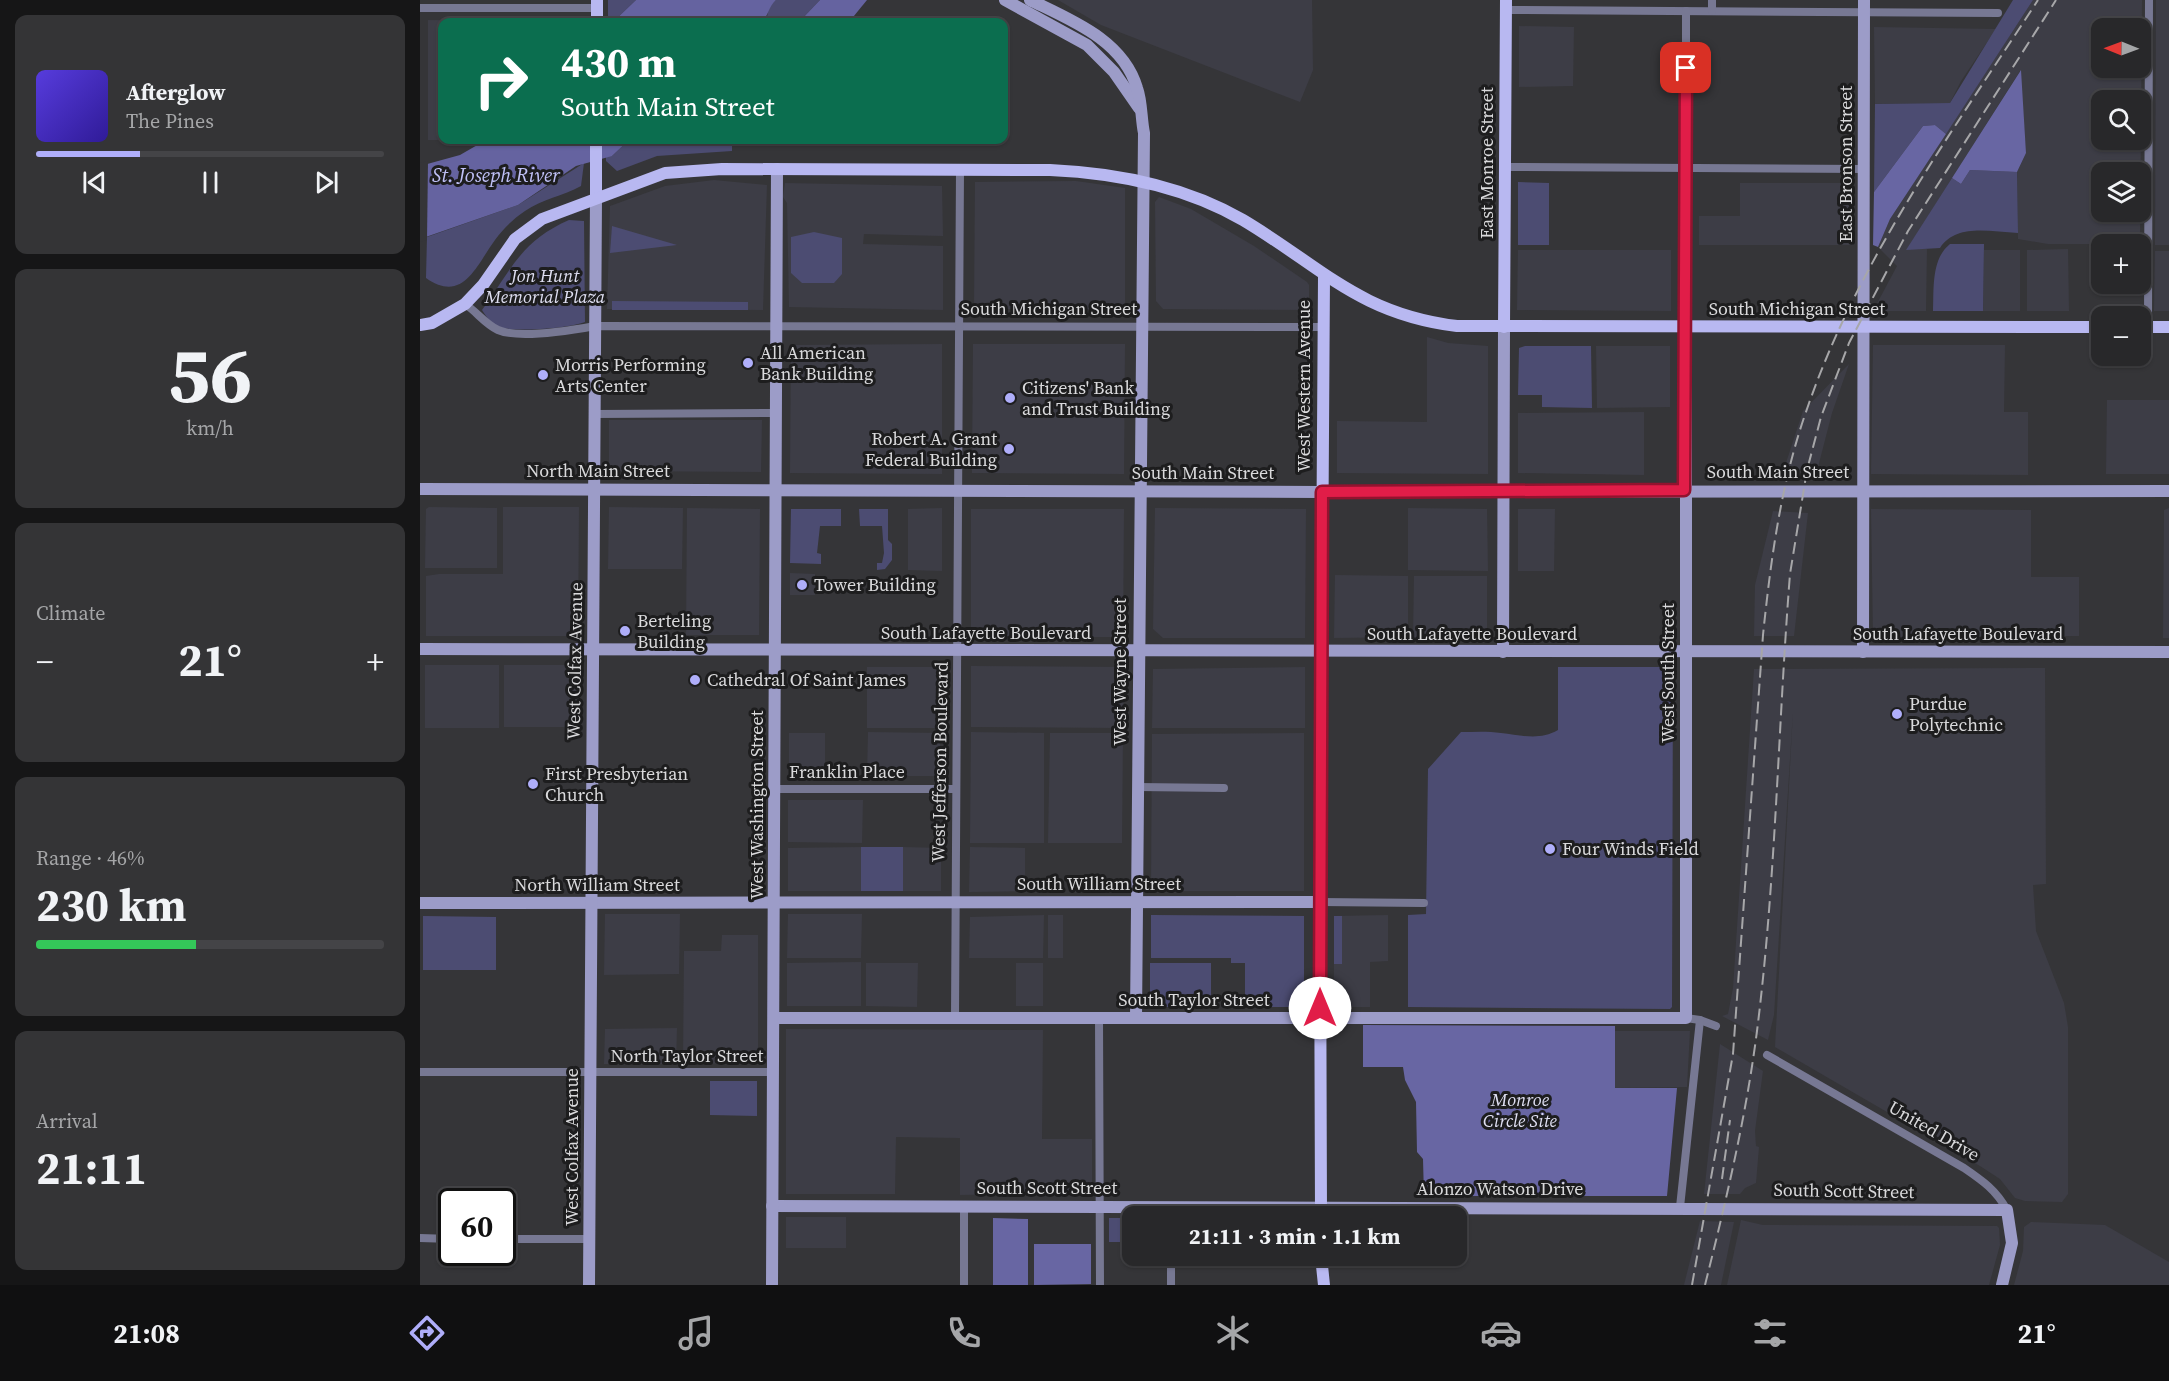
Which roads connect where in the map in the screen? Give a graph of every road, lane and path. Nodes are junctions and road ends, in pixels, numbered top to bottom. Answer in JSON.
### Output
{"nodes":[{"id":1,"x":1005,"y":0,"type":"edge"},
{"id":2,"x":1030,"y":0,"type":"edge"},
{"id":3,"x":1712,"y":0,"type":"edge"},
{"id":4,"x":2149,"y":0,"type":"edge"},
{"id":5,"x":1506,"y":5,"type":"edge"},
{"id":6,"x":1864,"y":6,"type":"edge"},
{"id":7,"x":420,"y":8,"type":"edge"},
{"id":8,"x":1686,"y":11,"type":"junction"},
{"id":9,"x":1712,"y":11,"type":"junction"},
{"id":10,"x":597,"y":13,"type":"edge"},
{"id":11,"x":1998,"y":13,"type":"dead end"},
{"id":12,"x":1138,"y":108,"type":"junction"},
{"id":13,"x":596,"y":144,"type":"edge"},
{"id":14,"x":1505,"y":167,"type":"junction"},
{"id":15,"x":1686,"y":168,"type":"junction"},
{"id":16,"x":777,"y":169,"type":"junction"},
{"id":17,"x":1864,"y":169,"type":"junction"},
{"id":18,"x":960,"y":170,"type":"junction"},
{"id":19,"x":1144,"y":181,"type":"junction"},
{"id":20,"x":596,"y":198,"type":"junction"},
{"id":21,"x":1324,"y":276,"type":"junction"},
{"id":22,"x":465,"y":304,"type":"junction"},
{"id":23,"x":2144,"y":306,"type":"edge"},
{"id":24,"x":420,"y":325,"type":"edge"},
{"id":25,"x":595,"y":326,"type":"junction"},
{"id":26,"x":776,"y":326,"type":"junction"},
{"id":27,"x":959,"y":326,"type":"junction"},
{"id":28,"x":1141,"y":327,"type":"junction"},
{"id":29,"x":1322,"y":327,"type":"junction"},
{"id":30,"x":1504,"y":327,"type":"junction"},
{"id":31,"x":1686,"y":327,"type":"junction"},
{"id":32,"x":1864,"y":327,"type":"junction"},
{"id":33,"x":2091,"y":327,"type":"edge"},
{"id":34,"x":2151,"y":327,"type":"edge"},
{"id":35,"x":2169,"y":327,"type":"edge"},
{"id":36,"x":776,"y":413,"type":"junction"},
{"id":37,"x":595,"y":414,"type":"junction"},
{"id":38,"x":420,"y":489,"type":"edge"},
{"id":39,"x":594,"y":489,"type":"junction"},
{"id":40,"x":776,"y":489,"type":"junction"},
{"id":41,"x":959,"y":490,"type":"junction"},
{"id":42,"x":1139,"y":490,"type":"junction"},
{"id":43,"x":1684,"y":490,"type":"junction"},
{"id":44,"x":1863,"y":490,"type":"junction"},
{"id":45,"x":2169,"y":491,"type":"edge"},
{"id":46,"x":1322,"y":492,"type":"junction"},
{"id":47,"x":1503,"y":492,"type":"junction"},
{"id":48,"x":593,"y":649,"type":"junction"},
{"id":49,"x":420,"y":650,"type":"edge"},
{"id":50,"x":775,"y":650,"type":"junction"},
{"id":51,"x":958,"y":651,"type":"junction"},
{"id":52,"x":1138,"y":652,"type":"junction"},
{"id":53,"x":1322,"y":652,"type":"junction"},
{"id":54,"x":1503,"y":652,"type":"junction"},
{"id":55,"x":1686,"y":652,"type":"junction"},
{"id":56,"x":1863,"y":652,"type":"junction"},
{"id":57,"x":2169,"y":652,"type":"edge"},
{"id":58,"x":1138,"y":787,"type":"junction"},
{"id":59,"x":1224,"y":788,"type":"dead end"},
{"id":60,"x":775,"y":789,"type":"junction"},
{"id":61,"x":956,"y":789,"type":"junction"},
{"id":62,"x":955,"y":902,"type":"junction"},
{"id":63,"x":1138,"y":902,"type":"junction"},
{"id":64,"x":1320,"y":902,"type":"junction"},
{"id":65,"x":420,"y":903,"type":"edge"},
{"id":66,"x":591,"y":903,"type":"junction"},
{"id":67,"x":774,"y":903,"type":"junction"},
{"id":68,"x":1424,"y":903,"type":"dead end"},
{"id":69,"x":774,"y":1018,"type":"junction"},
{"id":70,"x":955,"y":1018,"type":"junction"},
{"id":71,"x":1099,"y":1018,"type":"junction"},
{"id":72,"x":1136,"y":1018,"type":"junction"},
{"id":73,"x":1320,"y":1018,"type":"junction"},
{"id":74,"x":1686,"y":1018,"type":"junction"},
{"id":75,"x":1700,"y":1020,"type":"junction"},
{"id":76,"x":1716,"y":1026,"type":"dead end"},
{"id":77,"x":1767,"y":1055,"type":"dead end"},
{"id":78,"x":420,"y":1072,"type":"edge"},
{"id":79,"x":590,"y":1072,"type":"junction"},
{"id":80,"x":773,"y":1072,"type":"junction"},
{"id":81,"x":772,"y":1206,"type":"junction"},
{"id":82,"x":964,"y":1206,"type":"junction"},
{"id":83,"x":1100,"y":1206,"type":"junction"},
{"id":84,"x":1321,"y":1206,"type":"edge"},
{"id":85,"x":1122,"y":1208,"type":"edge"},
{"id":86,"x":1680,"y":1208,"type":"junction"},
{"id":87,"x":1467,"y":1210,"type":"edge"},
{"id":88,"x":2007,"y":1210,"type":"junction"},
{"id":89,"x":420,"y":1239,"type":"edge"},
{"id":90,"x":438,"y":1239,"type":"edge"},
{"id":91,"x":516,"y":1239,"type":"edge"},
{"id":92,"x":589,"y":1239,"type":"junction"},
{"id":93,"x":1172,"y":1266,"type":"edge"},
{"id":94,"x":1320,"y":1266,"type":"edge"},
{"id":95,"x":1322,"y":1266,"type":"edge"},
{"id":96,"x":589,"y":1285,"type":"edge"},
{"id":97,"x":772,"y":1285,"type":"edge"},
{"id":98,"x":964,"y":1285,"type":"edge"},
{"id":99,"x":1100,"y":1285,"type":"edge"},
{"id":100,"x":1171,"y":1285,"type":"edge"},
{"id":101,"x":1316,"y":1285,"type":"edge"},
{"id":102,"x":1324,"y":1285,"type":"edge"},
{"id":103,"x":2002,"y":1285,"type":"edge"}],
"edges":[{"from":1,"to":12,"type":"street"},
{"from":2,"to":12,"type":"street","name":"West Wayne Street"},
{"from":3,"to":9,"type":"street"},
{"from":4,"to":23,"type":"street"},
{"from":5,"to":8,"type":"street"},
{"from":5,"to":14,"type":"main road","name":"East Monroe Street"},
{"from":6,"to":9,"type":"street"},
{"from":6,"to":11,"type":"street"},
{"from":6,"to":17,"type":"street","name":"East Bronson Street"},
{"from":7,"to":10,"type":"street"},
{"from":8,"to":9,"type":"street"},
{"from":8,"to":15,"type":"street"},
{"from":12,"to":19,"type":"street","name":"West Wayne Street"},
{"from":13,"to":20,"type":"main road"},
{"from":14,"to":15,"type":"street"},
{"from":14,"to":30,"type":"main road","name":"East Monroe Street"},
{"from":15,"to":17,"type":"street"},
{"from":15,"to":31,"type":"street"},
{"from":16,"to":18,"type":"main road","name":"South Michigan Street"},
{"from":16,"to":20,"type":"main road","name":"South Michigan Street"},
{"from":16,"to":26,"type":"street","name":"West Washington Street"},
{"from":17,"to":32,"type":"street","name":"East Bronson Street"},
{"from":18,"to":19,"type":"main road","name":"South Michigan Street"},
{"from":18,"to":27,"type":"street","name":"West Jefferson Boulevard"},
{"from":19,"to":21,"type":"main road","name":"South Michigan Street"},
{"from":19,"to":28,"type":"street","name":"West Wayne Street"},
{"from":20,"to":22,"type":"main road","name":"South Michigan Street"},
{"from":20,"to":25,"type":"street","name":"West Colfax Avenue"},
{"from":21,"to":29,"type":"main road","name":"West Western Avenue"},
{"from":21,"to":30,"type":"main road","name":"South Michigan Street"},
{"from":22,"to":24,"type":"main road"},
{"from":22,"to":25,"type":"street","name":"South Michigan Street"},
{"from":25,"to":26,"type":"street","name":"South Michigan Street"},
{"from":25,"to":37,"type":"street","name":"West Colfax Avenue"},
{"from":26,"to":27,"type":"street","name":"South Michigan Street"},
{"from":26,"to":36,"type":"street","name":"West Washington Street"},
{"from":27,"to":28,"type":"street","name":"South Michigan Street"},
{"from":27,"to":41,"type":"street","name":"West Jefferson Boulevard"},
{"from":28,"to":29,"type":"street","name":"South Michigan Street"},
{"from":28,"to":42,"type":"street","name":"West Wayne Street"},
{"from":29,"to":46,"type":"main road","name":"West Western Avenue"},
{"from":30,"to":31,"type":"main road","name":"South Michigan Street"},
{"from":30,"to":47,"type":"street"},
{"from":31,"to":32,"type":"main road","name":"South Michigan Street"},
{"from":31,"to":43,"type":"street","name":"West South Street"},
{"from":32,"to":33,"type":"main road","name":"South Michigan Street"},
{"from":32,"to":44,"type":"street","name":"East Bronson Street"},
{"from":34,"to":35,"type":"main road"},
{"from":36,"to":37,"type":"street"},
{"from":36,"to":40,"type":"street","name":"West Washington Street"},
{"from":37,"to":39,"type":"street","name":"West Colfax Avenue"},
{"from":38,"to":39,"type":"street","name":"North Main Street"},
{"from":39,"to":40,"type":"street","name":"North Main Street"},
{"from":39,"to":48,"type":"street","name":"West Colfax Avenue"},
{"from":40,"to":41,"type":"street","name":"South Main Street"},
{"from":40,"to":50,"type":"street","name":"West Washington Street"},
{"from":41,"to":42,"type":"street","name":"South Main Street"},
{"from":41,"to":51,"type":"street","name":"West Jefferson Boulevard"},
{"from":42,"to":46,"type":"street","name":"South Main Street"},
{"from":42,"to":52,"type":"street","name":"West Wayne Street"},
{"from":43,"to":44,"type":"street","name":"South Main Street"},
{"from":43,"to":47,"type":"street","name":"South Main Street"},
{"from":43,"to":55,"type":"street","name":"West South Street"},
{"from":44,"to":45,"type":"street","name":"South Main Street"},
{"from":44,"to":56,"type":"street","name":"East Bronson Street"},
{"from":46,"to":47,"type":"street","name":"South Main Street"},
{"from":46,"to":53,"type":"main road","name":"West Western Avenue"},
{"from":47,"to":54,"type":"street"},
{"from":48,"to":49,"type":"street","name":"South Lafayette Boulevard"},
{"from":48,"to":50,"type":"street","name":"South Lafayette Boulevard"},
{"from":48,"to":66,"type":"street","name":"West Colfax Avenue"},
{"from":50,"to":51,"type":"street","name":"South Lafayette Boulevard"},
{"from":50,"to":60,"type":"street","name":"West Washington Street"},
{"from":51,"to":52,"type":"street","name":"South Lafayette Boulevard"},
{"from":51,"to":61,"type":"street","name":"West Jefferson Boulevard"},
{"from":52,"to":53,"type":"street","name":"South Lafayette Boulevard"},
{"from":52,"to":58,"type":"street","name":"West Wayne Street"},
{"from":53,"to":54,"type":"street","name":"South Lafayette Boulevard"},
{"from":53,"to":64,"type":"main road","name":"West Western Avenue"},
{"from":54,"to":55,"type":"street","name":"South Lafayette Boulevard"},
{"from":55,"to":56,"type":"street","name":"South Lafayette Boulevard"},
{"from":55,"to":74,"type":"street","name":"West South Street"},
{"from":56,"to":57,"type":"street","name":"South Lafayette Boulevard"},
{"from":58,"to":59,"type":"street"},
{"from":58,"to":63,"type":"street","name":"West Wayne Street"},
{"from":60,"to":61,"type":"street","name":"Franklin Place"},
{"from":60,"to":67,"type":"street","name":"West Washington Street"},
{"from":61,"to":62,"type":"street","name":"West Jefferson Boulevard"},
{"from":62,"to":63,"type":"street","name":"South William Street"},
{"from":62,"to":67,"type":"street","name":"South William Street"},
{"from":62,"to":70,"type":"street","name":"West Jefferson Boulevard"},
{"from":63,"to":64,"type":"street","name":"South William Street"},
{"from":63,"to":72,"type":"street","name":"West Wayne Street"},
{"from":64,"to":68,"type":"street","name":"South William Street"},
{"from":64,"to":73,"type":"main road","name":"West Western Avenue"},
{"from":65,"to":66,"type":"street","name":"North William Street"},
{"from":66,"to":67,"type":"street","name":"North William Street"},
{"from":66,"to":79,"type":"street","name":"West Colfax Avenue"},
{"from":67,"to":69,"type":"street","name":"West Washington Street"},
{"from":69,"to":70,"type":"street","name":"South Taylor Street"},
{"from":69,"to":80,"type":"street","name":"West Washington Street"},
{"from":70,"to":71,"type":"street","name":"South Taylor Street"},
{"from":71,"to":72,"type":"street","name":"South Taylor Street"},
{"from":71,"to":83,"type":"street"},
{"from":72,"to":73,"type":"street","name":"South Taylor Street"},
{"from":73,"to":74,"type":"street","name":"South Taylor Street"},
{"from":73,"to":84,"type":"main road","name":"West Western Avenue"},
{"from":74,"to":75,"type":"street"},
{"from":75,"to":76,"type":"street"},
{"from":75,"to":86,"type":"street"},
{"from":77,"to":88,"type":"street","name":"United Drive"},
{"from":78,"to":79,"type":"street","name":"North Taylor Street"},
{"from":79,"to":80,"type":"street","name":"North Taylor Street"},
{"from":79,"to":92,"type":"street","name":"West Colfax Avenue"},
{"from":80,"to":81,"type":"street","name":"West Washington Street"},
{"from":81,"to":82,"type":"street","name":"South Scott Street"},
{"from":81,"to":97,"type":"street","name":"West Washington Street"},
{"from":82,"to":83,"type":"street","name":"South Scott Street"},
{"from":82,"to":98,"type":"street"},
{"from":83,"to":85,"type":"street","name":"South Scott Street"},
{"from":83,"to":99,"type":"street"},
{"from":86,"to":87,"type":"street","name":"Alonzo Watson Drive"},
{"from":86,"to":88,"type":"street","name":"South Scott Street"},
{"from":88,"to":103,"type":"street","name":"United Drive"},
{"from":89,"to":90,"type":"street"},
{"from":91,"to":92,"type":"street"},
{"from":92,"to":96,"type":"street","name":"West Colfax Avenue"},
{"from":93,"to":100,"type":"street"},
{"from":94,"to":101,"type":"main road"},
{"from":95,"to":102,"type":"main road"}]}
